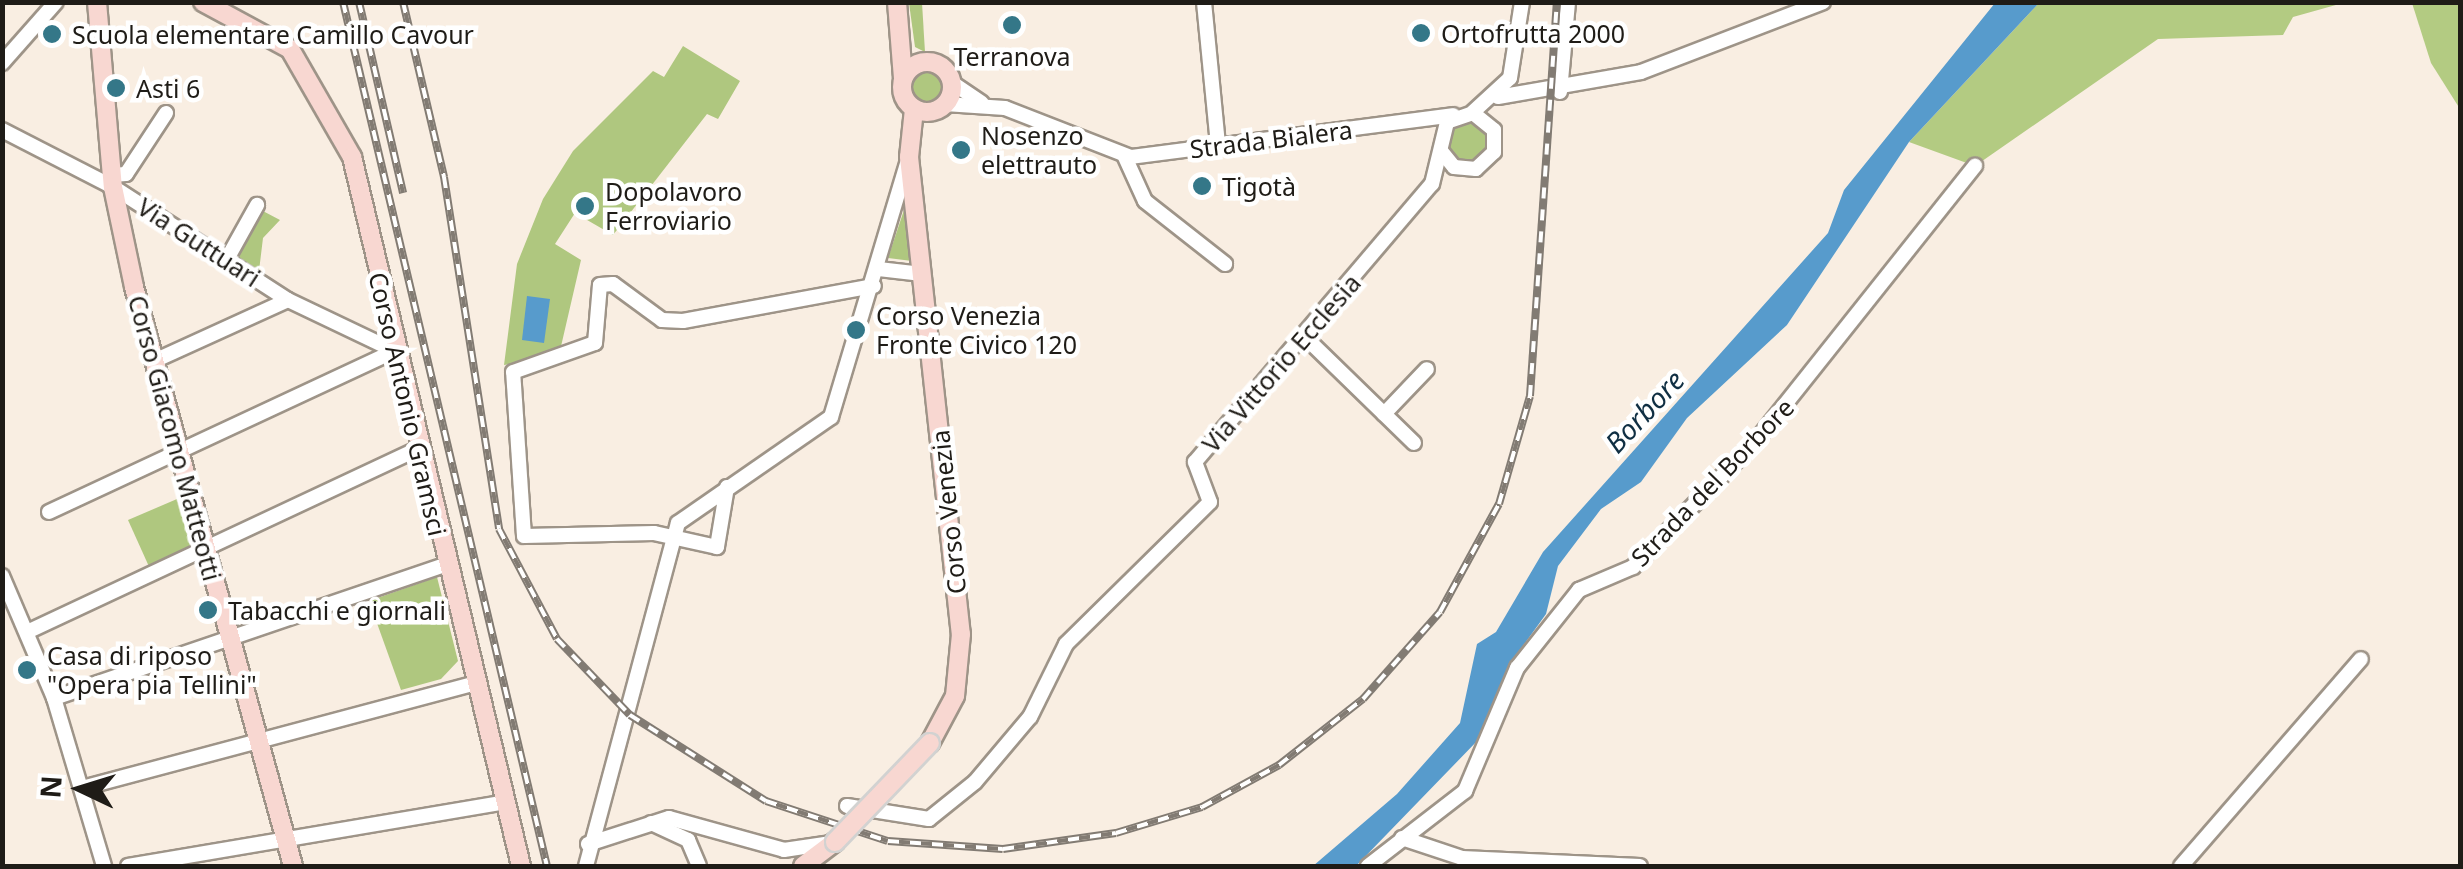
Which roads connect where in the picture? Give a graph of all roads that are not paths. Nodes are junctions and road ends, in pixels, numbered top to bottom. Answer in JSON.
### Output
{"nodes":[{"id":1,"x":56,"y":2,"type":"edge"},
{"id":2,"x":97,"y":2,"type":"edge"},
{"id":3,"x":897,"y":2,"type":"edge"},
{"id":4,"x":1204,"y":2,"type":"edge"},
{"id":5,"x":1568,"y":2,"type":"edge"},
{"id":6,"x":1823,"y":2,"type":"edge"},
{"id":7,"x":209,"y":4,"type":"edge"},
{"id":8,"x":1520,"y":4,"type":"edge"},
{"id":9,"x":903,"y":46,"type":"junction"},
{"id":10,"x":2,"y":63,"type":"edge"},
{"id":11,"x":920,"y":63,"type":"junction"},
{"id":12,"x":903,"y":79,"type":"junction"},
{"id":13,"x":951,"y":82,"type":"junction"},
{"id":14,"x":1560,"y":92,"type":"junction"},
{"id":15,"x":1497,"y":98,"type":"junction"},
{"id":16,"x":945,"y":104,"type":"junction"},
{"id":17,"x":983,"y":104,"type":"junction"},
{"id":18,"x":914,"y":108,"type":"junction"},
{"id":19,"x":166,"y":113,"type":"dead end"},
{"id":20,"x":1463,"y":113,"type":"junction"},
{"id":21,"x":1418,"y":121,"type":"junction"},
{"id":22,"x":2,"y":130,"type":"edge"},
{"id":23,"x":1496,"y":136,"type":"junction"},
{"id":24,"x":1218,"y":146,"type":"junction"},
{"id":25,"x":1440,"y":146,"type":"junction"},
{"id":26,"x":1124,"y":156,"type":"junction"},
{"id":27,"x":909,"y":157,"type":"junction"},
{"id":28,"x":1975,"y":166,"type":"dead end"},
{"id":29,"x":1468,"y":170,"type":"junction"},
{"id":30,"x":113,"y":181,"type":"junction"},
{"id":31,"x":1432,"y":184,"type":"junction"},
{"id":32,"x":257,"y":205,"type":"dead end"},
{"id":33,"x":227,"y":259,"type":"junction"},
{"id":34,"x":1225,"y":264,"type":"dead end"},
{"id":35,"x":879,"y":269,"type":"junction"},
{"id":36,"x":922,"y":274,"type":"junction"},
{"id":37,"x":874,"y":286,"type":"junction"},
{"id":38,"x":288,"y":300,"type":"junction"},
{"id":39,"x":1305,"y":337,"type":"junction"},
{"id":40,"x":395,"y":351,"type":"junction"},
{"id":41,"x":154,"y":361,"type":"junction"},
{"id":42,"x":1427,"y":369,"type":"dead end"},
{"id":43,"x":1384,"y":414,"type":"junction"},
{"id":44,"x":1414,"y":443,"type":"dead end"},
{"id":45,"x":416,"y":449,"type":"junction"},
{"id":46,"x":177,"y":452,"type":"junction"},
{"id":47,"x":727,"y":487,"type":"junction"},
{"id":48,"x":49,"y":512,"type":"dead end"},
{"id":49,"x":672,"y":538,"type":"junction"},
{"id":50,"x":206,"y":552,"type":"junction"},
{"id":51,"x":445,"y":566,"type":"junction"},
{"id":52,"x":2,"y":576,"type":"edge"},
{"id":53,"x":27,"y":632,"type":"junction"},
{"id":54,"x":231,"y":640,"type":"junction"},
{"id":55,"x":2361,"y":659,"type":"dead end"},
{"id":56,"x":474,"y":684,"type":"junction"},
{"id":57,"x":54,"y":698,"type":"junction"},
{"id":58,"x":258,"y":739,"type":"junction"},
{"id":59,"x":82,"y":788,"type":"junction"},
{"id":60,"x":506,"y":802,"type":"junction"},
{"id":61,"x":847,"y":806,"type":"dead end"},
{"id":62,"x":645,"y":822,"type":"junction"},
{"id":63,"x":1402,"y":838,"type":"junction"},
{"id":64,"x":285,"y":840,"type":"junction"},
{"id":65,"x":835,"y":842,"type":"junction"},
{"id":66,"x":588,"y":844,"type":"junction"},
{"id":67,"x":104,"y":866,"type":"edge"},
{"id":68,"x":128,"y":866,"type":"edge"},
{"id":69,"x":292,"y":866,"type":"edge"},
{"id":70,"x":521,"y":866,"type":"edge"},
{"id":71,"x":586,"y":866,"type":"edge"},
{"id":72,"x":699,"y":866,"type":"edge"},
{"id":73,"x":803,"y":866,"type":"edge"},
{"id":74,"x":812,"y":866,"type":"edge"},
{"id":75,"x":1368,"y":866,"type":"edge"},
{"id":76,"x":1640,"y":866,"type":"edge"},
{"id":77,"x":2180,"y":866,"type":"edge"}],
"edges":[{"from":1,"to":10,"type":"street"},
{"from":2,"to":30,"type":"main road","name":"Corso Giacomo Matteotti"},
{"from":3,"to":9,"type":"main road"},
{"from":4,"to":24,"type":"street"},
{"from":5,"to":14,"type":"street"},
{"from":6,"to":14,"type":"street"},
{"from":7,"to":40,"type":"main road","name":"Corso Antonio Gramsci"},
{"from":8,"to":15,"type":"street"},
{"from":9,"to":11,"type":"main road"},
{"from":9,"to":12,"type":"main road"},
{"from":11,"to":12,"type":"main road"},
{"from":11,"to":13,"type":"main road"},
{"from":12,"to":18,"type":"main road"},
{"from":13,"to":16,"type":"main road"},
{"from":13,"to":17,"type":"street","name":"Strada Bialera"},
{"from":14,"to":15,"type":"street"},
{"from":15,"to":20,"type":"street"},
{"from":15,"to":23,"type":"street"},
{"from":16,"to":17,"type":"street","name":"Strada Bialera"},
{"from":16,"to":18,"type":"main road"},
{"from":17,"to":26,"type":"street","name":"Strada Bialera"},
{"from":18,"to":27,"type":"main road","name":"Corso Venezia"},
{"from":19,"to":30,"type":"street"},
{"from":20,"to":21,"type":"street","name":"Strada Bialera"},
{"from":20,"to":23,"type":"street"},
{"from":20,"to":25,"type":"street","name":"Via Vittorio Ecclesia"},
{"from":21,"to":24,"type":"street","name":"Strada Bialera"},
{"from":21,"to":25,"type":"street"},
{"from":22,"to":30,"type":"street","name":"Via Guttuari"},
{"from":23,"to":29,"type":"street"},
{"from":24,"to":26,"type":"street","name":"Strada Bialera"},
{"from":25,"to":29,"type":"street"},
{"from":25,"to":31,"type":"street","name":"Via Vittorio Ecclesia"},
{"from":26,"to":34,"type":"street"},
{"from":27,"to":35,"type":"street","name":"Corso Venezia"},
{"from":27,"to":36,"type":"main road","name":"Corso Venezia"},
{"from":28,"to":63,"type":"street","name":"Strada del Borbore"},
{"from":29,"to":31,"type":"street","name":"Via Vittorio Ecclesia"},
{"from":30,"to":33,"type":"street","name":"Via Guttuari"},
{"from":30,"to":41,"type":"main road","name":"Corso Giacomo Matteotti"},
{"from":31,"to":39,"type":"street","name":"Via Vittorio Ecclesia"},
{"from":32,"to":33,"type":"street"},
{"from":33,"to":38,"type":"street","name":"Via Guttuari"},
{"from":35,"to":36,"type":"street"},
{"from":35,"to":37,"type":"street","name":"Corso Venezia"},
{"from":36,"to":65,"type":"main road","name":"Corso Venezia","bridge":true},
{"from":37,"to":47,"type":"street","name":"Corso Venezia"},
{"from":37,"to":49,"type":"street"},
{"from":38,"to":40,"type":"street","name":"Via Guttuari"},
{"from":38,"to":41,"type":"street"},
{"from":39,"to":43,"type":"street"},
{"from":39,"to":61,"type":"street","name":"Via Vittorio Ecclesia"},
{"from":40,"to":45,"type":"main road","name":"Corso Antonio Gramsci"},
{"from":40,"to":46,"type":"street"},
{"from":41,"to":46,"type":"main road","name":"Corso Giacomo Matteotti"},
{"from":42,"to":43,"type":"street"},
{"from":43,"to":44,"type":"street"},
{"from":45,"to":50,"type":"street"},
{"from":45,"to":51,"type":"main road","name":"Corso Antonio Gramsci"},
{"from":46,"to":48,"type":"street"},
{"from":46,"to":50,"type":"main road","name":"Corso Giacomo Matteotti"},
{"from":47,"to":49,"type":"street","name":"Corso Venezia"},
{"from":47,"to":49,"type":"street"},
{"from":49,"to":66,"type":"street","name":"Corso Venezia"},
{"from":50,"to":53,"type":"street"},
{"from":50,"to":54,"type":"main road","name":"Corso Giacomo Matteotti"},
{"from":51,"to":54,"type":"street"},
{"from":51,"to":56,"type":"main road","name":"Corso Antonio Gramsci"},
{"from":52,"to":53,"type":"street"},
{"from":53,"to":57,"type":"street"},
{"from":54,"to":57,"type":"street"},
{"from":54,"to":58,"type":"main road","name":"Corso Giacomo Matteotti"},
{"from":55,"to":77,"type":"street"},
{"from":56,"to":58,"type":"street"},
{"from":56,"to":60,"type":"main road","name":"Corso Antonio Gramsci"},
{"from":57,"to":59,"type":"street"},
{"from":58,"to":59,"type":"street"},
{"from":58,"to":64,"type":"main road","name":"Corso Giacomo Matteotti"},
{"from":59,"to":67,"type":"street"},
{"from":60,"to":64,"type":"street"},
{"from":60,"to":70,"type":"main road","name":"Corso Antonio Gramsci"},
{"from":62,"to":65,"type":"street"},
{"from":62,"to":66,"type":"street"},
{"from":62,"to":72,"type":"street"},
{"from":63,"to":75,"type":"street","name":"Strada del Borbore"},
{"from":63,"to":76,"type":"street"},
{"from":64,"to":68,"type":"street"},
{"from":64,"to":69,"type":"main road","name":"Corso Giacomo Matteotti"},
{"from":65,"to":73,"type":"main road","name":"Corso Venezia"},
{"from":65,"to":74,"type":"street"},
{"from":66,"to":71,"type":"street","name":"Corso Venezia"}]}
